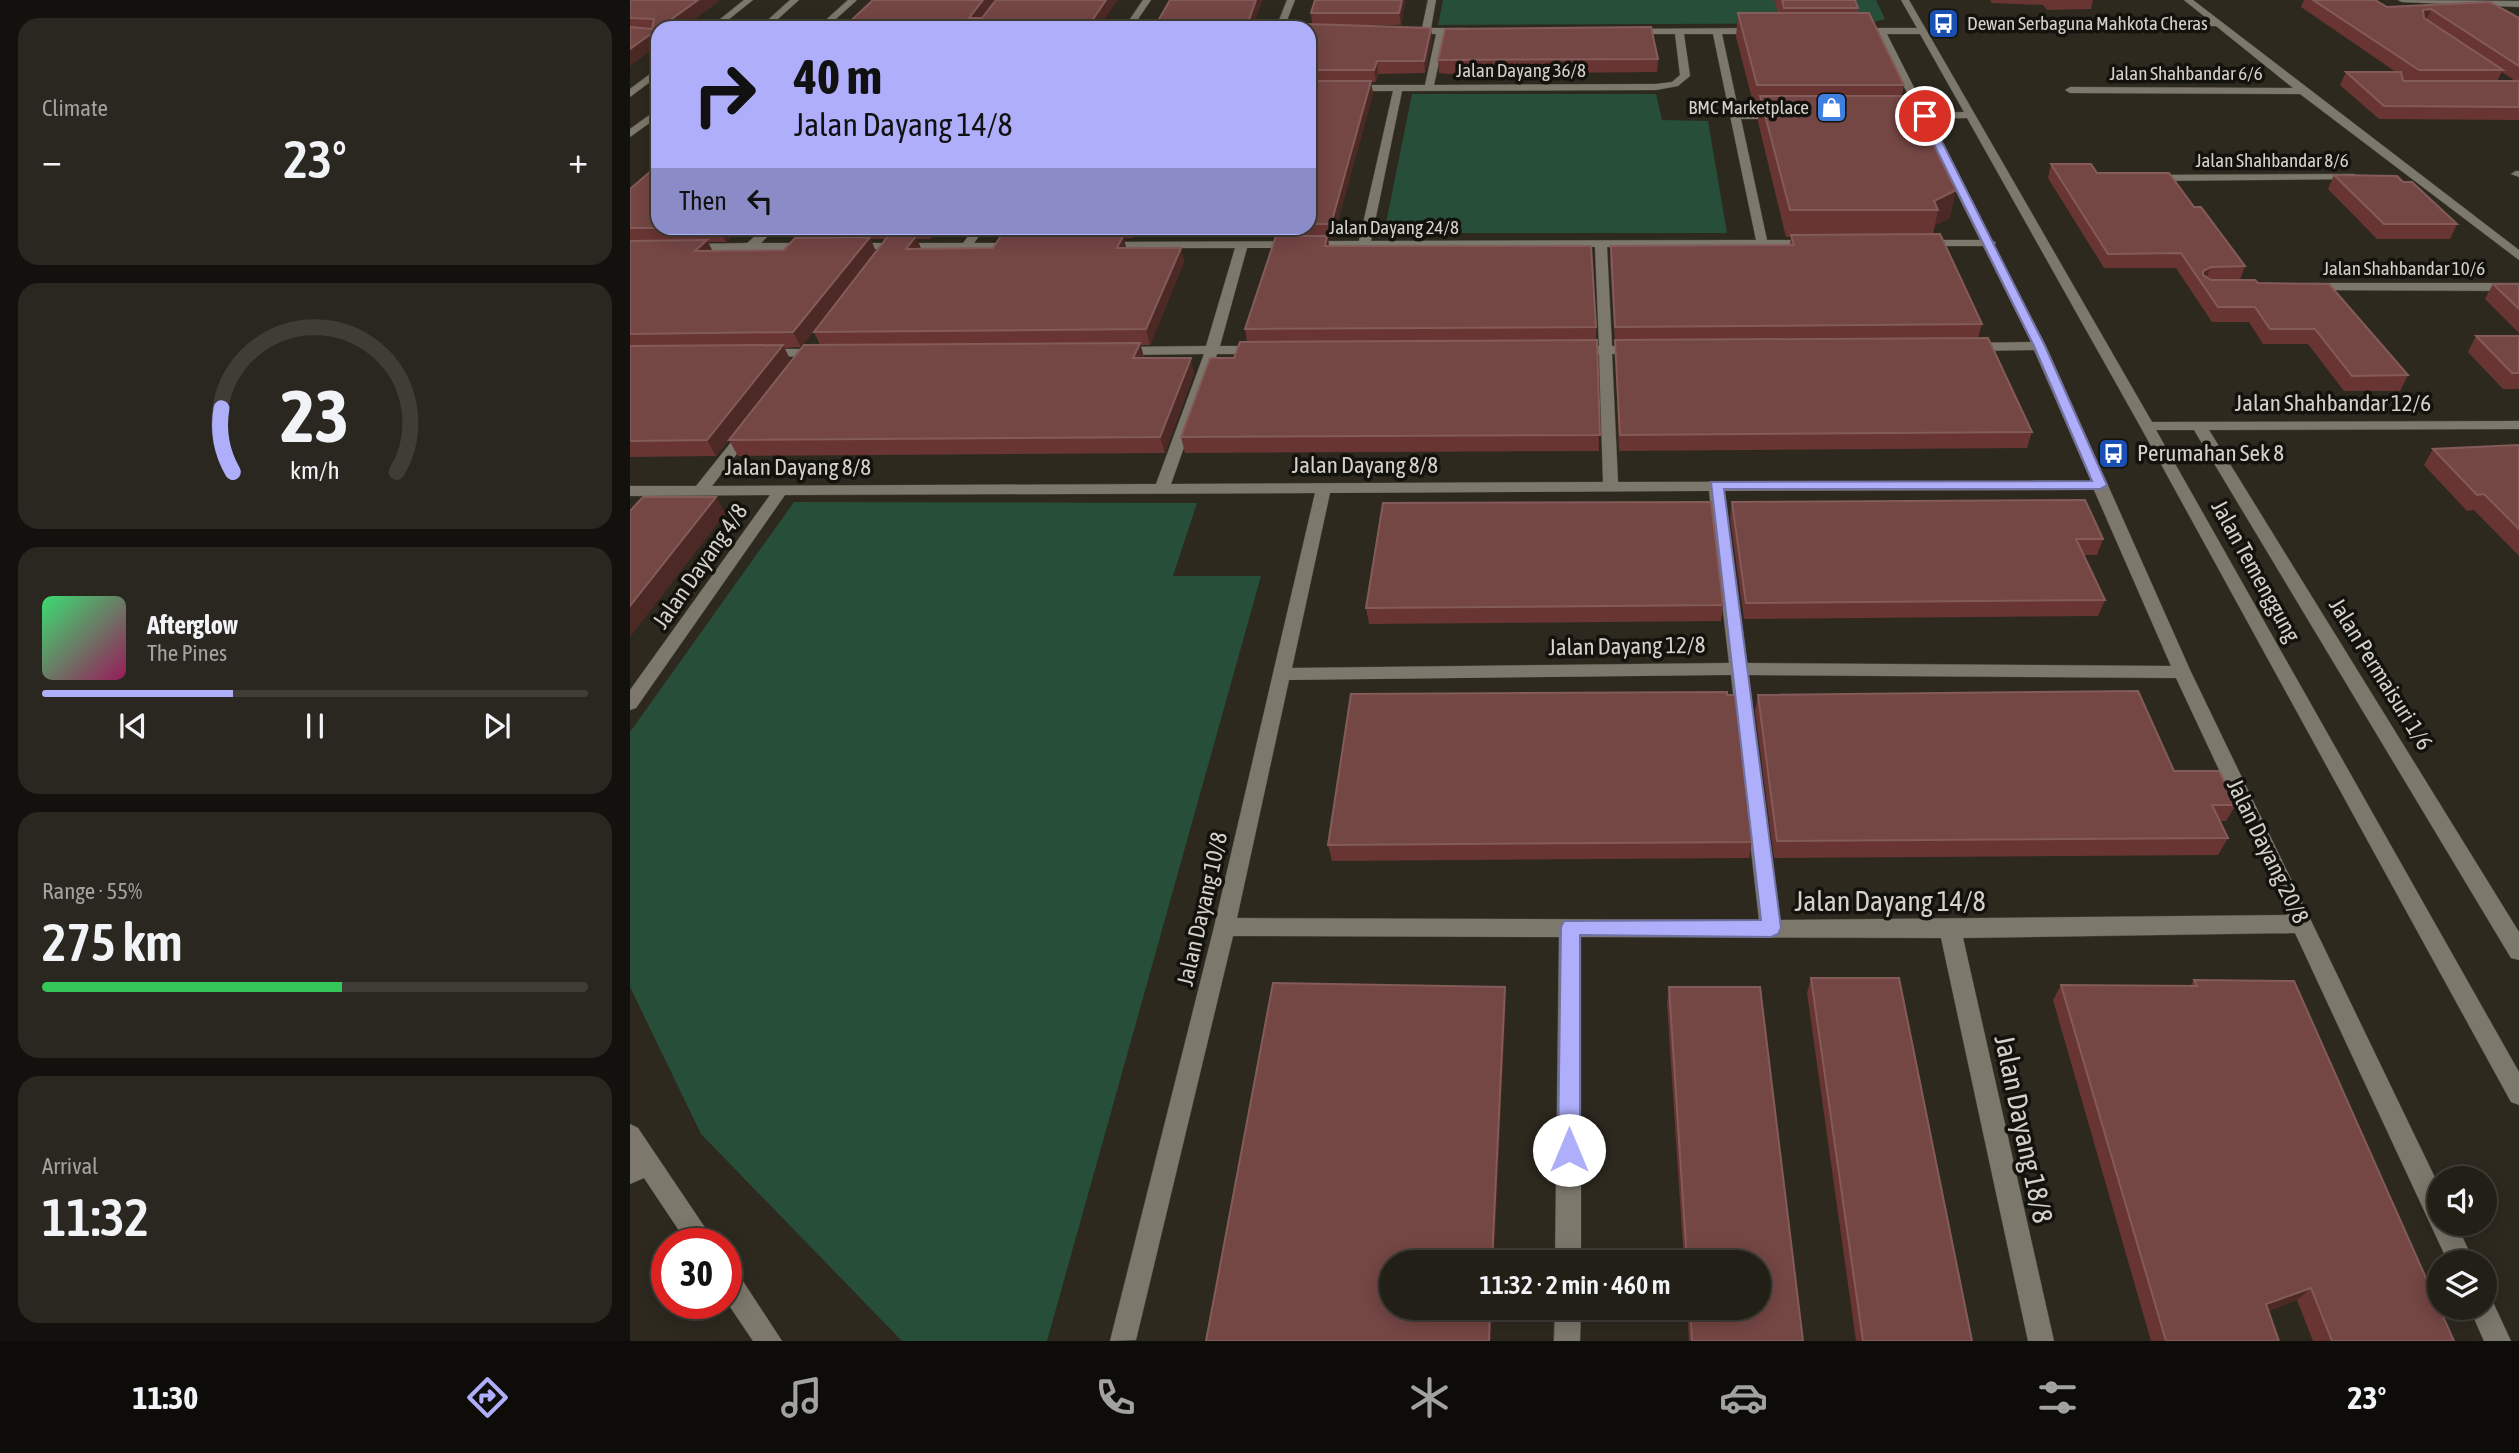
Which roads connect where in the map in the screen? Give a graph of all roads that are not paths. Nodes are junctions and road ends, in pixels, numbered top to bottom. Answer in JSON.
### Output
{"nodes":[{"id":1,"x":750,"y":0,"type":"edge"},
{"id":2,"x":795,"y":0,"type":"edge"},
{"id":3,"x":853,"y":0,"type":"edge"},
{"id":4,"x":1147,"y":0,"type":"edge"},
{"id":5,"x":1291,"y":0,"type":"edge"},
{"id":6,"x":1432,"y":0,"type":"edge"},
{"id":7,"x":1905,"y":0,"type":"edge"},
{"id":8,"x":2188,"y":0,"type":"edge"},
{"id":9,"x":2402,"y":0,"type":"edge"},
{"id":10,"x":2519,"y":4,"type":"edge"},
{"id":11,"x":722,"y":21,"type":"edge"},
{"id":12,"x":771,"y":21,"type":"edge"},
{"id":13,"x":829,"y":21,"type":"edge"},
{"id":14,"x":1133,"y":21,"type":"edge"},
{"id":15,"x":1283,"y":21,"type":"edge"},
{"id":16,"x":2215,"y":24,"type":"junction"},
{"id":17,"x":2013,"y":25,"type":"dead end"},
{"id":18,"x":1400,"y":31,"type":"edge"},
{"id":19,"x":1426,"y":31,"type":"junction"},
{"id":20,"x":1441,"y":31,"type":"junction"},
{"id":21,"x":1481,"y":31,"type":"edge"},
{"id":22,"x":1717,"y":31,"type":"junction"},
{"id":23,"x":1772,"y":31,"type":"edge"},
{"id":24,"x":1868,"y":31,"type":"edge"},
{"id":25,"x":1881,"y":31,"type":"junction"},
{"id":26,"x":1922,"y":31,"type":"junction"},
{"id":27,"x":1613,"y":32,"type":"edge"},
{"id":28,"x":1679,"y":32,"type":"junction"},
{"id":29,"x":651,"y":78,"type":"edge"},
{"id":30,"x":1316,"y":88,"type":"edge"},
{"id":31,"x":1398,"y":88,"type":"junction"},
{"id":32,"x":1429,"y":88,"type":"junction"},
{"id":33,"x":2070,"y":90,"type":"dead end"},
{"id":34,"x":2302,"y":91,"type":"junction"},
{"id":35,"x":630,"y":94,"type":"edge"},
{"id":36,"x":1736,"y":116,"type":"junction"},
{"id":37,"x":1790,"y":116,"type":"edge"},
{"id":38,"x":1898,"y":116,"type":"edge"},
{"id":39,"x":1925,"y":116,"type":"junction"},
{"id":40,"x":1969,"y":116,"type":"junction"},
{"id":41,"x":651,"y":118,"type":"edge"},
{"id":42,"x":630,"y":134,"type":"edge"},
{"id":43,"x":2360,"y":177,"type":"edge"},
{"id":44,"x":2387,"y":177,"type":"edge"},
{"id":45,"x":2414,"y":177,"type":"junction"},
{"id":46,"x":2144,"y":178,"type":"edge"},
{"id":47,"x":763,"y":235,"type":"edge"},
{"id":48,"x":974,"y":235,"type":"edge"},
{"id":49,"x":1762,"y":243,"type":"junction"},
{"id":50,"x":1829,"y":243,"type":"edge"},
{"id":51,"x":1910,"y":243,"type":"edge"},
{"id":52,"x":1990,"y":243,"type":"junction"},
{"id":53,"x":1364,"y":244,"type":"junction"},
{"id":54,"x":1601,"y":244,"type":"junction"},
{"id":55,"x":1242,"y":245,"type":"junction"},
{"id":56,"x":751,"y":246,"type":"junction"},
{"id":57,"x":821,"y":246,"type":"edge"},
{"id":58,"x":834,"y":246,"type":"edge"},
{"id":59,"x":965,"y":246,"type":"junction"},
{"id":60,"x":1035,"y":246,"type":"edge"},
{"id":61,"x":1090,"y":246,"type":"edge"},
{"id":62,"x":670,"y":248,"type":"edge"},
{"id":63,"x":2519,"y":256,"type":"edge"},
{"id":64,"x":2519,"y":287,"type":"edge"},
{"id":65,"x":2300,"y":288,"type":"edge"},
{"id":66,"x":2039,"y":346,"type":"junction"},
{"id":67,"x":1959,"y":347,"type":"edge"},
{"id":68,"x":1212,"y":350,"type":"junction"},
{"id":69,"x":1280,"y":350,"type":"edge"},
{"id":70,"x":1565,"y":350,"type":"edge"},
{"id":71,"x":1606,"y":350,"type":"junction"},
{"id":72,"x":1647,"y":350,"type":"edge"},
{"id":73,"x":1100,"y":351,"type":"edge"},
{"id":74,"x":836,"y":352,"type":"edge"},
{"id":75,"x":754,"y":353,"type":"edge"},
{"id":76,"x":759,"y":416,"type":"edge"},
{"id":77,"x":2519,"y":425,"type":"edge"},
{"id":78,"x":2147,"y":426,"type":"junction"},
{"id":79,"x":2199,"y":426,"type":"junction"},
{"id":80,"x":1716,"y":485,"type":"junction"},
{"id":81,"x":2100,"y":485,"type":"junction"},
{"id":82,"x":1611,"y":486,"type":"junction"},
{"id":83,"x":1324,"y":488,"type":"junction"},
{"id":84,"x":782,"y":489,"type":"junction"},
{"id":85,"x":1162,"y":489,"type":"junction"},
{"id":86,"x":701,"y":490,"type":"junction"},
{"id":87,"x":630,"y":491,"type":"edge"},
{"id":88,"x":1740,"y":669,"type":"junction"},
{"id":89,"x":2182,"y":672,"type":"junction"},
{"id":90,"x":1282,"y":674,"type":"junction"},
{"id":91,"x":630,"y":703,"type":"edge"},
{"id":92,"x":2303,"y":924,"type":"junction"},
{"id":93,"x":1225,"y":927,"type":"junction"},
{"id":94,"x":1570,"y":927,"type":"junction"},
{"id":95,"x":1771,"y":928,"type":"junction"},
{"id":96,"x":1950,"y":929,"type":"junction"},
{"id":97,"x":2519,"y":951,"type":"edge"},
{"id":98,"x":2519,"y":1094,"type":"edge"},
{"id":99,"x":630,"y":1136,"type":"edge"},
{"id":100,"x":639,"y":1167,"type":"edge"},
{"id":101,"x":2427,"y":1188,"type":"edge"},
{"id":102,"x":690,"y":1228,"type":"edge"},
{"id":103,"x":1568,"y":1250,"type":"edge"},
{"id":104,"x":742,"y":1301,"type":"edge"},
{"id":105,"x":1568,"y":1320,"type":"edge"},
{"id":106,"x":2488,"y":1320,"type":"edge"},
{"id":107,"x":1124,"y":1340,"type":"edge"},
{"id":108,"x":769,"y":1341,"type":"edge"},
{"id":109,"x":1567,"y":1341,"type":"edge"},
{"id":110,"x":2041,"y":1341,"type":"edge"},
{"id":111,"x":2498,"y":1341,"type":"edge"}],
"edges":[{"from":1,"to":11,"type":"street"},
{"from":2,"to":12,"type":"street"},
{"from":3,"to":13,"type":"street"},
{"from":4,"to":14,"type":"street"},
{"from":5,"to":15,"type":"street"},
{"from":6,"to":19,"type":"street"},
{"from":7,"to":26,"type":"street","name":"Jalan Temenggung"},
{"from":8,"to":16,"type":"street"},
{"from":9,"to":10,"type":"street"},
{"from":16,"to":17,"type":"street"},
{"from":16,"to":34,"type":"street"},
{"from":18,"to":19,"type":"street"},
{"from":19,"to":20,"type":"street"},
{"from":20,"to":21,"type":"street"},
{"from":20,"to":32,"type":"street"},
{"from":22,"to":23,"type":"street"},
{"from":22,"to":28,"type":"street"},
{"from":22,"to":36,"type":"street"},
{"from":24,"to":25,"type":"street"},
{"from":25,"to":26,"type":"street"},
{"from":25,"to":39,"type":"street","name":"Jalan Dayang 20/8"},
{"from":26,"to":40,"type":"street","name":"Jalan Temenggung"},
{"from":27,"to":28,"type":"street"},
{"from":28,"to":32,"type":"street","name":"Jalan Dayang 36/8"},
{"from":29,"to":35,"type":"street"},
{"from":30,"to":31,"type":"street","name":"Jalan Dayang 36/8"},
{"from":31,"to":32,"type":"street","name":"Jalan Dayang 36/8"},
{"from":31,"to":53,"type":"street"},
{"from":33,"to":34,"type":"street","name":"Jalan Shahbandar 6/6"},
{"from":34,"to":45,"type":"street"},
{"from":36,"to":37,"type":"street"},
{"from":36,"to":49,"type":"street"},
{"from":38,"to":39,"type":"street"},
{"from":39,"to":40,"type":"street"},
{"from":39,"to":52,"type":"street","name":"Jalan Dayang 20/8"},
{"from":40,"to":78,"type":"street","name":"Jalan Temenggung"},
{"from":41,"to":42,"type":"street"},
{"from":43,"to":46,"type":"street","name":"Jalan Shahbandar 8/6"},
{"from":44,"to":45,"type":"street"},
{"from":45,"to":63,"type":"street"},
{"from":47,"to":56,"type":"street"},
{"from":48,"to":59,"type":"street"},
{"from":49,"to":50,"type":"street","name":"Jalan Dayang 24/8"},
{"from":49,"to":54,"type":"street","name":"Jalan Dayang 24/8"},
{"from":51,"to":52,"type":"street"},
{"from":52,"to":66,"type":"street","name":"Jalan Dayang 20/8"},
{"from":53,"to":54,"type":"street","name":"Jalan Dayang 24/8"},
{"from":53,"to":55,"type":"street","name":"Jalan Dayang 24/8"},
{"from":54,"to":71,"type":"street"},
{"from":55,"to":61,"type":"street","name":"Jalan Dayang 24/8"},
{"from":55,"to":68,"type":"street"},
{"from":56,"to":57,"type":"street"},
{"from":56,"to":62,"type":"street"},
{"from":58,"to":59,"type":"street"},
{"from":59,"to":60,"type":"street"},
{"from":64,"to":65,"type":"street","name":"Jalan Shahbandar 10/6"},
{"from":66,"to":67,"type":"street"},
{"from":66,"to":81,"type":"street","name":"Jalan Dayang 20/8"},
{"from":68,"to":69,"type":"street"},
{"from":68,"to":73,"type":"street"},
{"from":68,"to":85,"type":"street"},
{"from":70,"to":71,"type":"street"},
{"from":71,"to":72,"type":"street"},
{"from":71,"to":82,"type":"street"},
{"from":74,"to":75,"type":"street"},
{"from":76,"to":86,"type":"street"},
{"from":77,"to":79,"type":"street","name":"Jalan Shahbandar 12/6"},
{"from":78,"to":79,"type":"street","name":"Jalan Shahbandar 12/6"},
{"from":78,"to":98,"type":"street","name":"Jalan Temenggung"},
{"from":79,"to":97,"type":"street","name":"Jalan Permaisuri 1/6"},
{"from":80,"to":81,"type":"street","name":"Jalan Dayang 8/8"},
{"from":80,"to":82,"type":"street","name":"Jalan Dayang 8/8"},
{"from":80,"to":88,"type":"street"},
{"from":81,"to":89,"type":"street","name":"Jalan Dayang 20/8"},
{"from":82,"to":83,"type":"street","name":"Jalan Dayang 8/8"},
{"from":83,"to":85,"type":"street","name":"Jalan Dayang 8/8"},
{"from":83,"to":90,"type":"street","name":"Jalan Dayang 10/8"},
{"from":84,"to":85,"type":"street","name":"Jalan Dayang 8/8"},
{"from":84,"to":86,"type":"street","name":"Jalan Dayang 8/8"},
{"from":84,"to":91,"type":"street","name":"Jalan Dayang 4/8"},
{"from":86,"to":87,"type":"street","name":"Jalan Dayang 8/8"},
{"from":88,"to":89,"type":"street","name":"Jalan Dayang 12/8"},
{"from":88,"to":90,"type":"street","name":"Jalan Dayang 12/8"},
{"from":88,"to":95,"type":"street"},
{"from":89,"to":92,"type":"street","name":"Jalan Dayang 20/8"},
{"from":90,"to":93,"type":"street","name":"Jalan Dayang 10/8"},
{"from":92,"to":96,"type":"street","name":"Jalan Dayang 14/8"},
{"from":92,"to":101,"type":"street","name":"Jalan Dayang 20/8"},
{"from":93,"to":94,"type":"street","name":"Jalan Dayang 14/8"},
{"from":93,"to":107,"type":"street","name":"Jalan Dayang 10/8"},
{"from":94,"to":95,"type":"street","name":"Jalan Dayang 14/8"},
{"from":94,"to":103,"type":"street"},
{"from":95,"to":96,"type":"street","name":"Jalan Dayang 14/8"},
{"from":96,"to":110,"type":"street","name":"Jalan Dayang 18/8"},
{"from":99,"to":100,"type":"street"},
{"from":100,"to":102,"type":"street"},
{"from":104,"to":108,"type":"street"},
{"from":105,"to":109,"type":"street"},
{"from":106,"to":111,"type":"street"}]}
